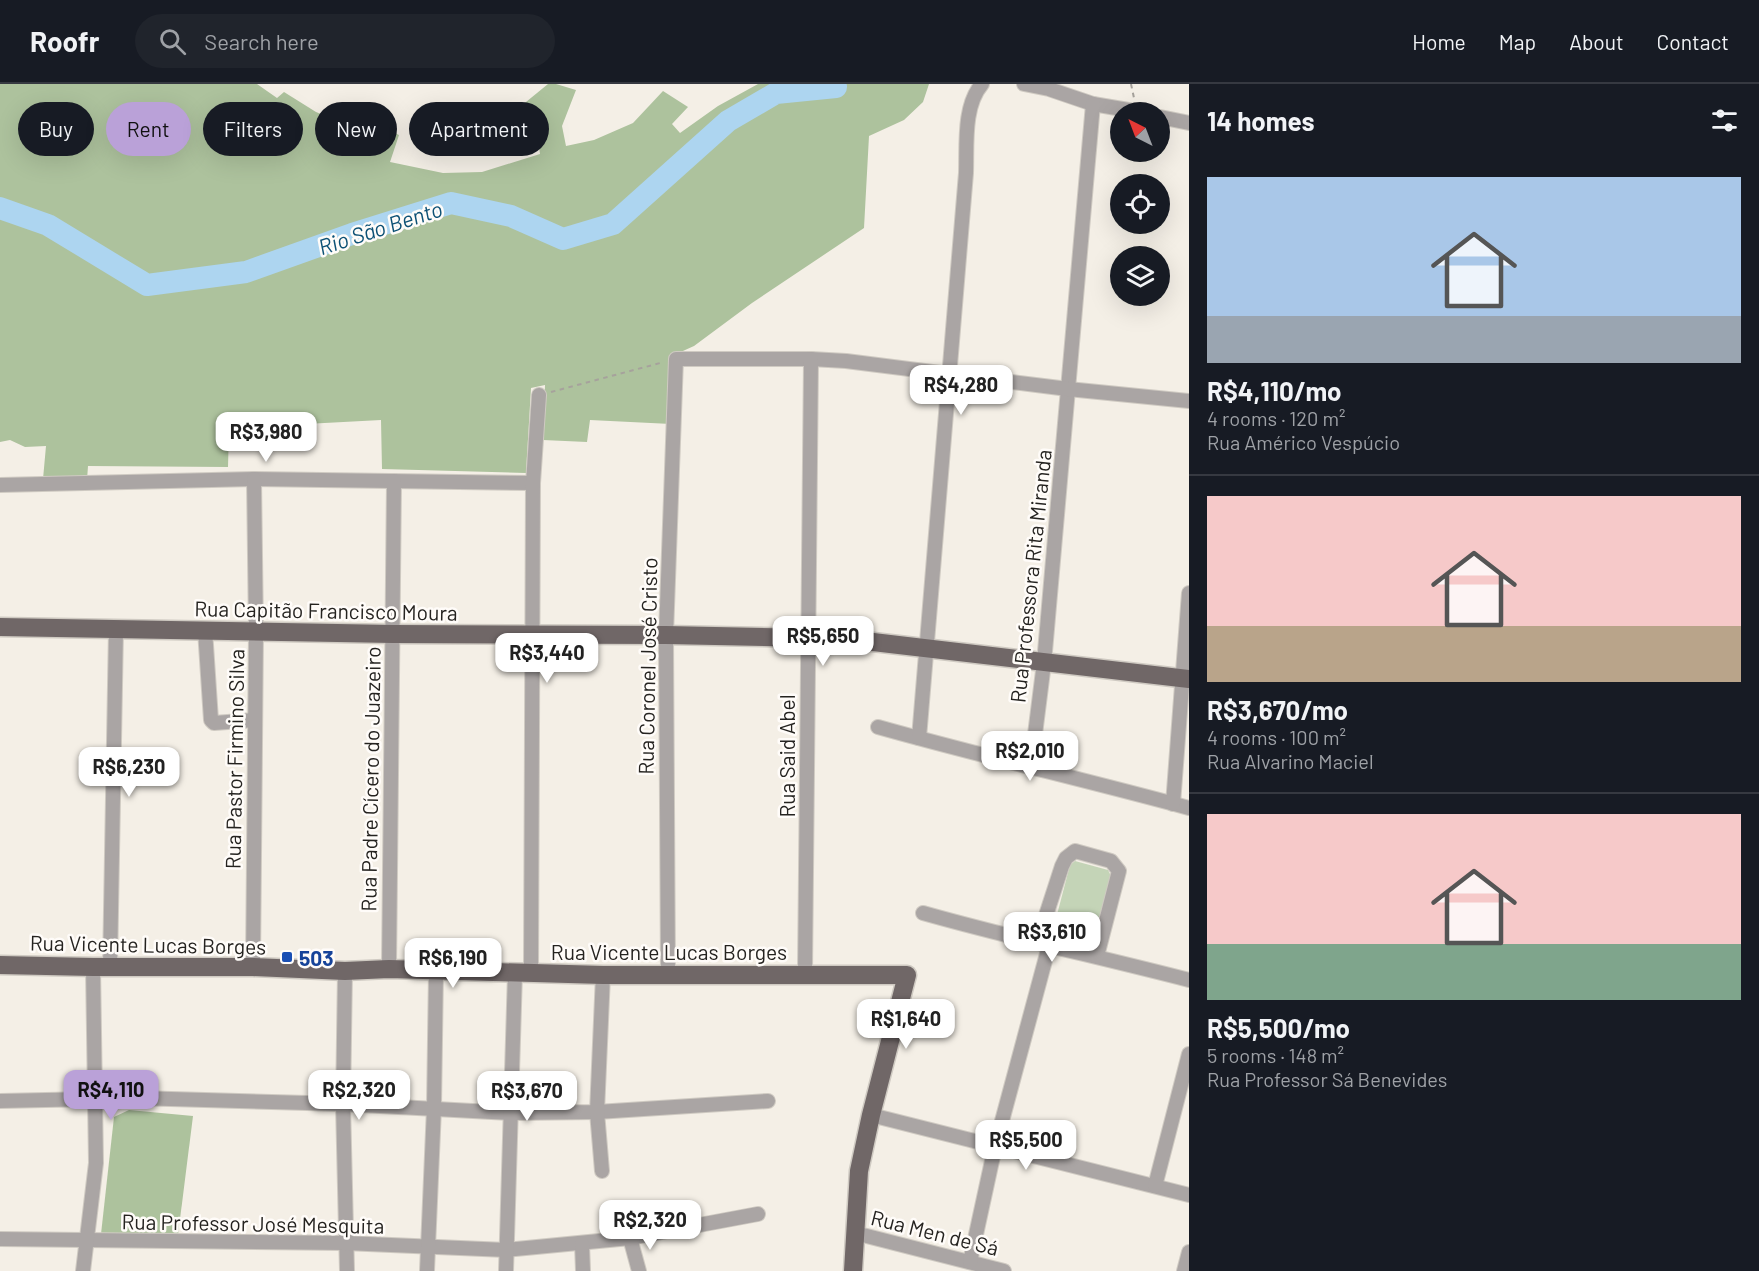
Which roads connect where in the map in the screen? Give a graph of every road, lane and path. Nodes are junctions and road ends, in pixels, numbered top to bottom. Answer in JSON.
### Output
{"nodes":[{"id":1,"x":982,"y":84,"type":"edge"},
{"id":2,"x":1024,"y":84,"type":"edge"},
{"id":3,"x":1093,"y":104,"type":"junction"},
{"id":4,"x":1110,"y":107,"type":"edge"},
{"id":5,"x":1170,"y":119,"type":"edge"},
{"id":6,"x":1189,"y":123,"type":"edge"},
{"id":7,"x":811,"y":358,"type":"junction"},
{"id":8,"x":676,"y":359,"type":"junction"},
{"id":9,"x":949,"y":373,"type":"junction"},
{"id":10,"x":1068,"y":389,"type":"junction"},
{"id":11,"x":539,"y":395,"type":"joint"},
{"id":12,"x":1189,"y":401,"type":"edge"},
{"id":13,"x":254,"y":479,"type":"junction"},
{"id":14,"x":394,"y":481,"type":"junction"},
{"id":15,"x":533,"y":483,"type":"junction"},
{"id":16,"x":0,"y":485,"type":"edge"},
{"id":17,"x":1189,"y":593,"type":"edge"},
{"id":18,"x":0,"y":627,"type":"edge"},
{"id":19,"x":116,"y":629,"type":"junction"},
{"id":20,"x":205,"y":630,"type":"junction"},
{"id":21,"x":256,"y":631,"type":"junction"},
{"id":22,"x":393,"y":634,"type":"junction"},
{"id":23,"x":531,"y":634,"type":"junction"},
{"id":24,"x":666,"y":635,"type":"junction"},
{"id":25,"x":807,"y":639,"type":"junction"},
{"id":26,"x":926,"y":649,"type":"junction"},
{"id":27,"x":1044,"y":663,"type":"junction"},
{"id":28,"x":1185,"y":679,"type":"edge"},
{"id":29,"x":255,"y":720,"type":"junction"},
{"id":30,"x":878,"y":726,"type":"dead end"},
{"id":31,"x":918,"y":738,"type":"junction"},
{"id":32,"x":1031,"y":766,"type":"junction"},
{"id":33,"x":1173,"y":804,"type":"junction"},
{"id":34,"x":1189,"y":808,"type":"edge"},
{"id":35,"x":923,"y":913,"type":"dead end"},
{"id":36,"x":1043,"y":944,"type":"junction"},
{"id":37,"x":1097,"y":956,"type":"junction"},
{"id":38,"x":0,"y":965,"type":"edge"},
{"id":39,"x":101,"y":967,"type":"junction"},
{"id":40,"x":253,"y":967,"type":"junction"},
{"id":41,"x":389,"y":969,"type":"junction"},
{"id":42,"x":436,"y":970,"type":"junction"},
{"id":43,"x":345,"y":971,"type":"junction"},
{"id":44,"x":523,"y":973,"type":"junction"},
{"id":45,"x":668,"y":974,"type":"junction"},
{"id":46,"x":805,"y":974,"type":"junction"},
{"id":47,"x":603,"y":975,"type":"junction"},
{"id":48,"x":1189,"y":980,"type":"edge"},
{"id":49,"x":1189,"y":1054,"type":"edge"},
{"id":50,"x":96,"y":1099,"type":"junction"},
{"id":51,"x":0,"y":1101,"type":"edge"},
{"id":52,"x":768,"y":1101,"type":"dead end"},
{"id":53,"x":343,"y":1104,"type":"junction"},
{"id":54,"x":434,"y":1108,"type":"junction"},
{"id":55,"x":597,"y":1112,"type":"junction"},
{"id":56,"x":512,"y":1113,"type":"junction"},
{"id":57,"x":871,"y":1115,"type":"junction"},
{"id":58,"x":995,"y":1147,"type":"junction"},
{"id":59,"x":602,"y":1171,"type":"dead end"},
{"id":60,"x":1155,"y":1186,"type":"junction"},
{"id":61,"x":1189,"y":1195,"type":"edge"},
{"id":62,"x":758,"y":1214,"type":"dead end"},
{"id":63,"x":855,"y":1233,"type":"junction"},
{"id":64,"x":630,"y":1238,"type":"junction"},
{"id":65,"x":0,"y":1239,"type":"edge"},
{"id":66,"x":88,"y":1241,"type":"junction"},
{"id":67,"x":345,"y":1243,"type":"junction"},
{"id":68,"x":582,"y":1244,"type":"junction"},
{"id":69,"x":428,"y":1247,"type":"junction"},
{"id":70,"x":506,"y":1250,"type":"junction"},
{"id":71,"x":1189,"y":1251,"type":"edge"},
{"id":72,"x":970,"y":1262,"type":"junction"},
{"id":73,"x":83,"y":1271,"type":"edge"},
{"id":74,"x":347,"y":1271,"type":"edge"},
{"id":75,"x":427,"y":1271,"type":"edge"},
{"id":76,"x":506,"y":1271,"type":"edge"},
{"id":77,"x":583,"y":1271,"type":"edge"},
{"id":78,"x":639,"y":1271,"type":"edge"},
{"id":79,"x":853,"y":1271,"type":"edge"},
{"id":80,"x":1004,"y":1271,"type":"edge"},
{"id":81,"x":1184,"y":1271,"type":"edge"}],
"edges":[{"from":1,"to":9,"type":"street"},
{"from":2,"to":3,"type":"street"},
{"from":3,"to":4,"type":"street"},
{"from":3,"to":10,"type":"street","name":"Rua Professora Rita Miranda"},
{"from":5,"to":6,"type":"street"},
{"from":7,"to":8,"type":"street"},
{"from":7,"to":9,"type":"street"},
{"from":7,"to":25,"type":"street","name":"Rua Said Abel"},
{"from":8,"to":11,"type":"path"},
{"from":8,"to":24,"type":"street","name":"Rua Coronel José Cristo"},
{"from":9,"to":10,"type":"street"},
{"from":9,"to":26,"type":"street"},
{"from":10,"to":12,"type":"street"},
{"from":10,"to":27,"type":"street","name":"Rua Professora Rita Miranda"},
{"from":11,"to":15,"type":"street"},
{"from":13,"to":14,"type":"street"},
{"from":13,"to":16,"type":"street"},
{"from":13,"to":21,"type":"street","name":"Rua Pastor Firmino Silva"},
{"from":14,"to":15,"type":"street"},
{"from":14,"to":22,"type":"street","name":"Rua Padre Cícero do Juazeiro"},
{"from":15,"to":23,"type":"street"},
{"from":17,"to":28,"type":"street"},
{"from":18,"to":19,"type":"main road","name":"Rua Capitão Francisco Moura"},
{"from":19,"to":20,"type":"main road","name":"Rua Capitão Francisco Moura"},
{"from":19,"to":39,"type":"street"},
{"from":20,"to":21,"type":"main road","name":"Rua Capitão Francisco Moura"},
{"from":20,"to":29,"type":"street"},
{"from":21,"to":22,"type":"main road","name":"Rua Capitão Francisco Moura"},
{"from":21,"to":29,"type":"street","name":"Rua Pastor Firmino Silva"},
{"from":22,"to":23,"type":"main road","name":"Rua Capitão Francisco Moura"},
{"from":22,"to":41,"type":"street","name":"Rua Padre Cícero do Juazeiro"},
{"from":23,"to":24,"type":"main road","name":"Rua Capitão Francisco Moura"},
{"from":23,"to":44,"type":"street"},
{"from":24,"to":25,"type":"main road","name":"Rua Capitão Francisco Moura"},
{"from":24,"to":45,"type":"street","name":"Rua Coronel José Cristo"},
{"from":25,"to":26,"type":"main road","name":"Rua Capitão Francisco Moura"},
{"from":25,"to":46,"type":"street","name":"Rua Said Abel"},
{"from":26,"to":27,"type":"main road","name":"Rua Capitão Francisco Moura"},
{"from":26,"to":31,"type":"street"},
{"from":27,"to":28,"type":"main road","name":"Rua Capitão Francisco Moura"},
{"from":27,"to":32,"type":"street","name":"Rua Professora Rita Miranda"},
{"from":28,"to":33,"type":"street"},
{"from":29,"to":40,"type":"street","name":"Rua Pastor Firmino Silva"},
{"from":30,"to":31,"type":"street"},
{"from":31,"to":32,"type":"street"},
{"from":32,"to":33,"type":"street"},
{"from":33,"to":34,"type":"street"},
{"from":35,"to":36,"type":"street"},
{"from":36,"to":37,"type":"street"},
{"from":36,"to":37,"type":"street"},
{"from":36,"to":58,"type":"street"},
{"from":37,"to":48,"type":"street"},
{"from":38,"to":39,"type":"main road","name":"Rua Vicente Lucas Borges"},
{"from":39,"to":40,"type":"main road","name":"Rua Vicente Lucas Borges"},
{"from":39,"to":50,"type":"street"},
{"from":40,"to":43,"type":"main road","name":"Rua Vicente Lucas Borges"},
{"from":41,"to":42,"type":"main road","name":"Rua Vicente Lucas Borges"},
{"from":41,"to":43,"type":"main road","name":"Rua Vicente Lucas Borges"},
{"from":42,"to":44,"type":"main road","name":"Rua Vicente Lucas Borges"},
{"from":42,"to":54,"type":"street"},
{"from":43,"to":53,"type":"street"},
{"from":44,"to":47,"type":"main road","name":"Rua Vicente Lucas Borges"},
{"from":44,"to":56,"type":"street"},
{"from":45,"to":46,"type":"main road","name":"Rua Vicente Lucas Borges"},
{"from":45,"to":47,"type":"main road","name":"Rua Vicente Lucas Borges"},
{"from":46,"to":57,"type":"main road","name":"Rua Vicente Lucas Borges"},
{"from":47,"to":55,"type":"street"},
{"from":49,"to":60,"type":"street"},
{"from":50,"to":51,"type":"street"},
{"from":50,"to":53,"type":"street"},
{"from":50,"to":66,"type":"street"},
{"from":52,"to":55,"type":"street"},
{"from":53,"to":54,"type":"street"},
{"from":53,"to":67,"type":"street"},
{"from":54,"to":56,"type":"street"},
{"from":54,"to":69,"type":"street"},
{"from":55,"to":56,"type":"street"},
{"from":55,"to":59,"type":"street"},
{"from":56,"to":70,"type":"street"},
{"from":57,"to":58,"type":"street"},
{"from":57,"to":63,"type":"main road"},
{"from":58,"to":60,"type":"street"},
{"from":58,"to":72,"type":"street"},
{"from":60,"to":61,"type":"street"},
{"from":62,"to":64,"type":"street","name":"Rua Professor José Mesquita"},
{"from":63,"to":72,"type":"street","name":"Rua Men de Sá"},
{"from":63,"to":79,"type":"main road"},
{"from":64,"to":68,"type":"street","name":"Rua Professor José Mesquita"},
{"from":64,"to":78,"type":"street"},
{"from":65,"to":66,"type":"street","name":"Rua Professor José Mesquita"},
{"from":66,"to":67,"type":"street","name":"Rua Professor José Mesquita"},
{"from":66,"to":73,"type":"street"},
{"from":67,"to":69,"type":"street","name":"Rua Professor José Mesquita"},
{"from":67,"to":74,"type":"street"},
{"from":68,"to":70,"type":"street","name":"Rua Professor José Mesquita"},
{"from":68,"to":77,"type":"street"},
{"from":69,"to":70,"type":"street","name":"Rua Professor José Mesquita"},
{"from":69,"to":75,"type":"street"},
{"from":70,"to":76,"type":"street"},
{"from":71,"to":81,"type":"street"},
{"from":72,"to":80,"type":"street","name":"Rua Men de Sá"}]}
